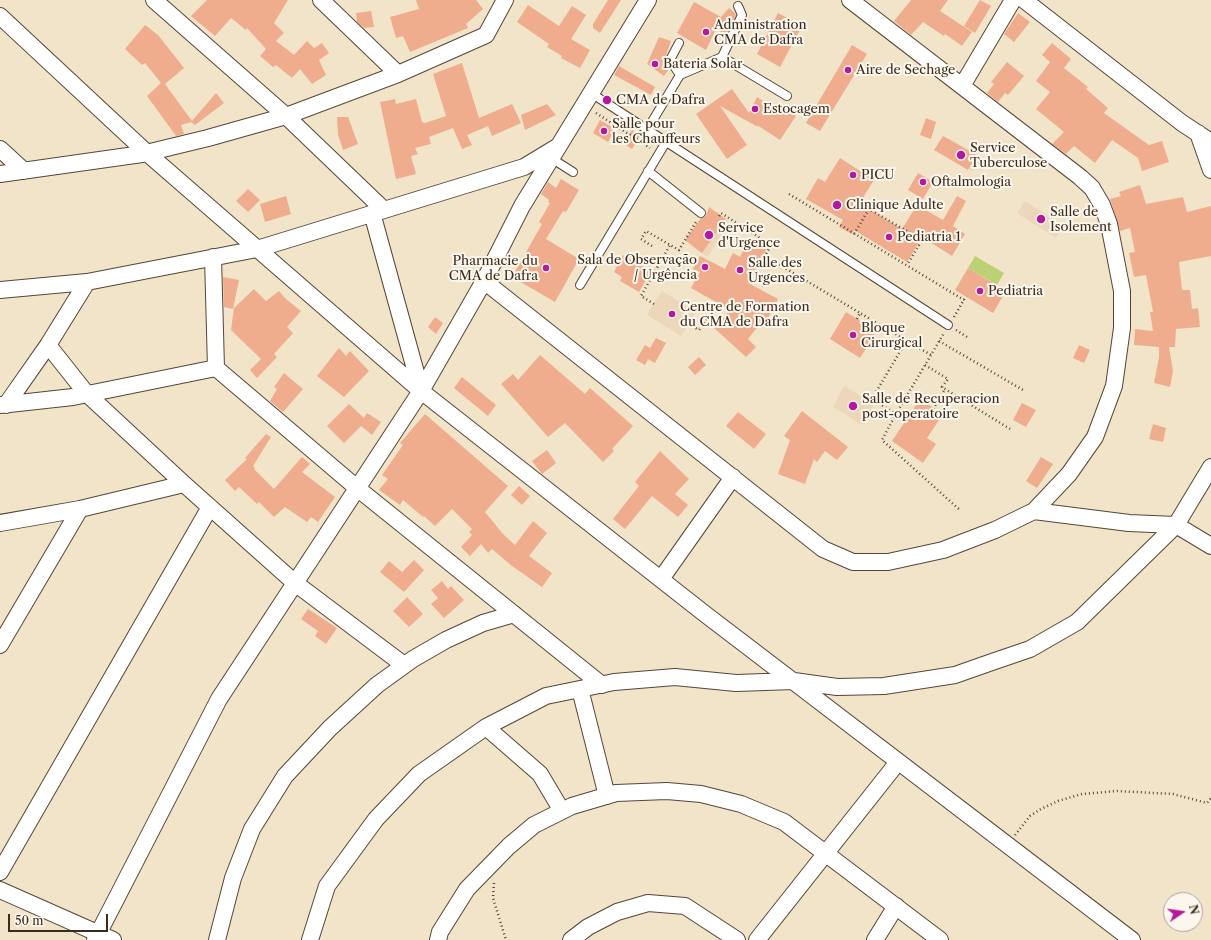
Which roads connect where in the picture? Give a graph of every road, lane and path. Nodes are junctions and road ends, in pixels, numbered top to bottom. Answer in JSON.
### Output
{"nodes":[{"id":1,"x":154,"y":0,"type":"edge"},
{"id":2,"x":321,"y":0,"type":"edge"},
{"id":3,"x":505,"y":0,"type":"edge"},
{"id":4,"x":648,"y":0,"type":"edge"},
{"id":5,"x":850,"y":0,"type":"edge"},
{"id":6,"x":1012,"y":0,"type":"edge"},
{"id":7,"x":1024,"y":0,"type":"edge"},
{"id":8,"x":738,"y":6,"type":"dead end"},
{"id":9,"x":0,"y":16,"type":"edge"},
{"id":10,"x":679,"y":43,"type":"dead end"},
{"id":11,"x":722,"y":57,"type":"junction"},
{"id":12,"x":398,"y":74,"type":"junction"},
{"id":13,"x":680,"y":75,"type":"junction"},
{"id":14,"x":962,"y":86,"type":"junction"},
{"id":15,"x":787,"y":96,"type":"dead end"},
{"id":16,"x":587,"y":99,"type":"junction"},
{"id":17,"x":286,"y":116,"type":"junction"},
{"id":18,"x":647,"y":130,"type":"junction"},
{"id":19,"x":1204,"y":138,"type":"edge"},
{"id":20,"x":666,"y":142,"type":"junction"},
{"id":21,"x":0,"y":149,"type":"edge"},
{"id":22,"x":555,"y":152,"type":"junction"},
{"id":23,"x":147,"y":153,"type":"junction"},
{"id":24,"x":659,"y":154,"type":"junction"},
{"id":25,"x":1211,"y":170,"type":"edge"},
{"id":26,"x":24,"y":171,"type":"junction"},
{"id":27,"x":648,"y":171,"type":"junction"},
{"id":28,"x":573,"y":172,"type":"dead end"},
{"id":29,"x":0,"y":174,"type":"edge"},
{"id":30,"x":789,"y":194,"type":"dead end"},
{"id":31,"x":377,"y":211,"type":"junction"},
{"id":32,"x":701,"y":213,"type":"dead end"},
{"id":33,"x":719,"y":216,"type":"dead end"},
{"id":34,"x":700,"y":223,"type":"dead end"},
{"id":35,"x":854,"y":234,"type":"junction"},
{"id":36,"x":670,"y":245,"type":"junction"},
{"id":37,"x":652,"y":246,"type":"dead end"},
{"id":38,"x":257,"y":249,"type":"junction"},
{"id":39,"x":213,"y":257,"type":"junction"},
{"id":40,"x":907,"y":265,"type":"junction"},
{"id":41,"x":484,"y":281,"type":"junction"},
{"id":42,"x":87,"y":282,"type":"junction"},
{"id":43,"x":580,"y":285,"type":"dead end"},
{"id":44,"x":0,"y":290,"type":"edge"},
{"id":45,"x":654,"y":304,"type":"dead end"},
{"id":46,"x":719,"y":304,"type":"dead end"},
{"id":47,"x":860,"y":313,"type":"junction"},
{"id":48,"x":857,"y":319,"type":"dead end"},
{"id":49,"x":688,"y":324,"type":"dead end"},
{"id":50,"x":948,"y":325,"type":"junction"},
{"id":51,"x":907,"y":340,"type":"junction"},
{"id":52,"x":939,"y":341,"type":"junction"},
{"id":53,"x":48,"y":345,"type":"junction"},
{"id":54,"x":931,"y":355,"type":"junction"},
{"id":55,"x":925,"y":365,"type":"junction"},
{"id":56,"x":216,"y":368,"type":"junction"},
{"id":57,"x":945,"y":389,"type":"junction"},
{"id":58,"x":1023,"y":390,"type":"dead end"},
{"id":59,"x":421,"y":391,"type":"junction"},
{"id":60,"x":86,"y":393,"type":"junction"},
{"id":61,"x":3,"y":405,"type":"edge"},
{"id":62,"x":933,"y":409,"type":"dead end"},
{"id":63,"x":896,"y":414,"type":"junction"},
{"id":64,"x":909,"y":416,"type":"dead end"},
{"id":65,"x":1010,"y":429,"type":"dead end"},
{"id":66,"x":1211,"y":467,"type":"edge"},
{"id":67,"x":733,"y":477,"type":"junction"},
{"id":68,"x":184,"y":484,"type":"junction"},
{"id":69,"x":357,"y":488,"type":"junction"},
{"id":70,"x":210,"y":507,"type":"junction"},
{"id":71,"x":80,"y":509,"type":"junction"},
{"id":72,"x":961,"y":511,"type":"dead end"},
{"id":73,"x":1034,"y":511,"type":"junction"},
{"id":74,"x":0,"y":524,"type":"edge"},
{"id":75,"x":1176,"y":525,"type":"junction"},
{"id":76,"x":1211,"y":546,"type":"edge"},
{"id":77,"x":661,"y":579,"type":"junction"},
{"id":78,"x":295,"y":583,"type":"junction"},
{"id":79,"x":514,"y":614,"type":"junction"},
{"id":80,"x":0,"y":645,"type":"edge"},
{"id":81,"x":404,"y":665,"type":"junction"},
{"id":82,"x":794,"y":682,"type":"junction"},
{"id":83,"x":602,"y":685,"type":"junction"},
{"id":84,"x":580,"y":689,"type":"junction"},
{"id":85,"x":486,"y":727,"type":"junction"},
{"id":86,"x":898,"y":762,"type":"junction"},
{"id":87,"x":607,"y":796,"type":"junction"},
{"id":88,"x":1211,"y":798,"type":"edge"},
{"id":89,"x":562,"y":811,"type":"junction"},
{"id":90,"x":1008,"y":845,"type":"junction"},
{"id":91,"x":827,"y":854,"type":"junction"},
{"id":92,"x":0,"y":872,"type":"edge"},
{"id":93,"x":494,"y":882,"type":"dead end"},
{"id":94,"x":0,"y":890,"type":"edge"},
{"id":95,"x":896,"y":906,"type":"junction"},
{"id":96,"x":97,"y":937,"type":"edge"},
{"id":97,"x":113,"y":940,"type":"edge"},
{"id":98,"x":217,"y":940,"type":"edge"},
{"id":99,"x":310,"y":940,"type":"edge"},
{"id":100,"x":438,"y":940,"type":"edge"},
{"id":101,"x":506,"y":940,"type":"edge"},
{"id":102,"x":571,"y":940,"type":"edge"},
{"id":103,"x":737,"y":940,"type":"edge"},
{"id":104,"x":757,"y":940,"type":"edge"},
{"id":105,"x":875,"y":940,"type":"edge"},
{"id":106,"x":940,"y":940,"type":"edge"},
{"id":107,"x":1132,"y":940,"type":"edge"}],
"edges":[{"from":1,"to":17,"type":"street"},
{"from":2,"to":12,"type":"street"},
{"from":3,"to":12,"type":"street"},
{"from":4,"to":16,"type":"street"},
{"from":5,"to":14,"type":"street"},
{"from":6,"to":14,"type":"street"},
{"from":7,"to":19,"type":"street"},
{"from":8,"to":11,"type":"lane"},
{"from":9,"to":23,"type":"street"},
{"from":10,"to":13,"type":"lane"},
{"from":11,"to":13,"type":"lane"},
{"from":11,"to":15,"type":"lane"},
{"from":12,"to":17,"type":"street"},
{"from":13,"to":18,"type":"lane"},
{"from":14,"to":73,"type":"street"},
{"from":16,"to":18,"type":"lane"},
{"from":16,"to":22,"type":"street"},
{"from":16,"to":24,"type":"path"},
{"from":17,"to":23,"type":"street"},
{"from":17,"to":31,"type":"street"},
{"from":18,"to":20,"type":"lane"},
{"from":19,"to":25,"type":"street"},
{"from":20,"to":24,"type":"lane"},
{"from":20,"to":50,"type":"lane"},
{"from":21,"to":26,"type":"street"},
{"from":22,"to":28,"type":"lane"},
{"from":22,"to":31,"type":"street"},
{"from":22,"to":41,"type":"street"},
{"from":23,"to":26,"type":"street"},
{"from":23,"to":38,"type":"street"},
{"from":24,"to":27,"type":"lane"},
{"from":26,"to":29,"type":"street"},
{"from":27,"to":32,"type":"lane"},
{"from":27,"to":43,"type":"lane"},
{"from":30,"to":35,"type":"path"},
{"from":31,"to":38,"type":"street"},
{"from":31,"to":59,"type":"street"},
{"from":33,"to":47,"type":"path"},
{"from":34,"to":36,"type":"path"},
{"from":35,"to":40,"type":"path"},
{"from":35,"to":40,"type":"path"},
{"from":36,"to":37,"type":"path"},
{"from":36,"to":45,"type":"path"},
{"from":38,"to":39,"type":"street"},
{"from":38,"to":59,"type":"street"},
{"from":39,"to":42,"type":"street"},
{"from":39,"to":56,"type":"street"},
{"from":40,"to":50,"type":"path"},
{"from":41,"to":59,"type":"street"},
{"from":41,"to":67,"type":"street"},
{"from":42,"to":44,"type":"street"},
{"from":42,"to":53,"type":"street"},
{"from":46,"to":49,"type":"path"},
{"from":47,"to":48,"type":"path"},
{"from":47,"to":51,"type":"path"},
{"from":50,"to":52,"type":"path"},
{"from":51,"to":54,"type":"path"},
{"from":51,"to":63,"type":"path"},
{"from":52,"to":54,"type":"path"},
{"from":52,"to":58,"type":"path"},
{"from":53,"to":60,"type":"street"},
{"from":53,"to":61,"type":"street"},
{"from":54,"to":55,"type":"path"},
{"from":55,"to":57,"type":"path"},
{"from":55,"to":63,"type":"path"},
{"from":56,"to":60,"type":"street"},
{"from":56,"to":69,"type":"street"},
{"from":57,"to":62,"type":"path"},
{"from":57,"to":65,"type":"path"},
{"from":59,"to":69,"type":"street"},
{"from":59,"to":77,"type":"street"},
{"from":60,"to":61,"type":"street"},
{"from":60,"to":68,"type":"street"},
{"from":63,"to":64,"type":"path"},
{"from":63,"to":72,"type":"path"},
{"from":66,"to":75,"type":"street"},
{"from":67,"to":73,"type":"street"},
{"from":67,"to":77,"type":"street"},
{"from":68,"to":70,"type":"street"},
{"from":68,"to":71,"type":"street"},
{"from":69,"to":78,"type":"street"},
{"from":69,"to":79,"type":"street"},
{"from":70,"to":78,"type":"street"},
{"from":70,"to":92,"type":"street"},
{"from":71,"to":74,"type":"street"},
{"from":71,"to":80,"type":"street"},
{"from":73,"to":75,"type":"street"},
{"from":75,"to":76,"type":"street"},
{"from":75,"to":82,"type":"street"},
{"from":77,"to":82,"type":"street"},
{"from":78,"to":81,"type":"street"},
{"from":78,"to":96,"type":"street"},
{"from":79,"to":81,"type":"street"},
{"from":79,"to":83,"type":"street"},
{"from":81,"to":98,"type":"street"},
{"from":82,"to":83,"type":"street"},
{"from":82,"to":86,"type":"street"},
{"from":83,"to":84,"type":"street"},
{"from":84,"to":85,"type":"street"},
{"from":84,"to":87,"type":"street"},
{"from":85,"to":89,"type":"street"},
{"from":85,"to":99,"type":"street"},
{"from":86,"to":90,"type":"street"},
{"from":86,"to":91,"type":"street"},
{"from":87,"to":89,"type":"street"},
{"from":87,"to":91,"type":"street"},
{"from":88,"to":90,"type":"path"},
{"from":89,"to":100,"type":"street"},
{"from":90,"to":107,"type":"street"},
{"from":91,"to":95,"type":"street"},
{"from":91,"to":104,"type":"street"},
{"from":93,"to":101,"type":"path"},
{"from":94,"to":96,"type":"street"},
{"from":95,"to":105,"type":"street"},
{"from":95,"to":106,"type":"street"},
{"from":96,"to":97,"type":"street"},
{"from":102,"to":103,"type":"street"}]}
